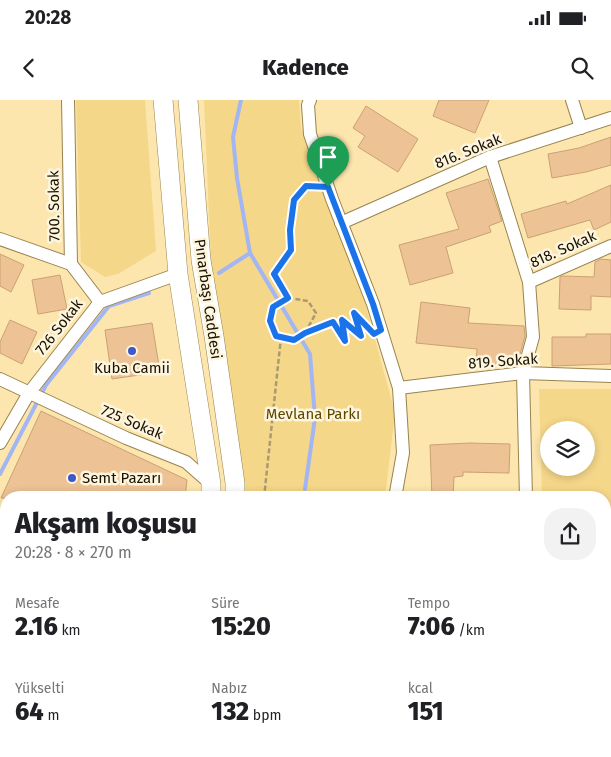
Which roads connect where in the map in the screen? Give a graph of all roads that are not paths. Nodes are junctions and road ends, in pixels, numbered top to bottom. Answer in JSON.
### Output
{"nodes":[{"id":1,"x":68,"y":100,"type":"edge"},
{"id":2,"x":163,"y":100,"type":"edge"},
{"id":3,"x":188,"y":100,"type":"edge"},
{"id":4,"x":310,"y":100,"type":"edge"},
{"id":5,"x":572,"y":100,"type":"edge"},
{"id":6,"x":611,"y":118,"type":"edge"},
{"id":7,"x":581,"y":128,"type":"junction"},
{"id":8,"x":490,"y":157,"type":"junction"},
{"id":9,"x":341,"y":223,"type":"junction"},
{"id":10,"x":0,"y":239,"type":"edge"},
{"id":11,"x":611,"y":246,"type":"edge"},
{"id":12,"x":71,"y":264,"type":"junction"},
{"id":13,"x":178,"y":274,"type":"junction"},
{"id":14,"x":529,"y":282,"type":"junction"},
{"id":15,"x":100,"y":302,"type":"junction"},
{"id":16,"x":523,"y":373,"type":"junction"},
{"id":17,"x":611,"y":376,"type":"edge"},
{"id":18,"x":0,"y":379,"type":"edge"},
{"id":19,"x":399,"y":388,"type":"junction"},
{"id":20,"x":33,"y":394,"type":"junction"},
{"id":21,"x":0,"y":443,"type":"edge"},
{"id":22,"x":211,"y":491,"type":"edge"},
{"id":23,"x":234,"y":491,"type":"edge"},
{"id":24,"x":397,"y":491,"type":"edge"},
{"id":25,"x":526,"y":491,"type":"edge"}],
"edges":[{"from":1,"to":12,"type":"street","name":"700. Sokak"},
{"from":2,"to":13,"type":"street","name":"Pınarbaşı Caddesi"},
{"from":3,"to":23,"type":"street","name":"Pınarbaşı Caddesi"},
{"from":4,"to":9,"type":"street"},
{"from":5,"to":7,"type":"street"},
{"from":6,"to":7,"type":"street","name":"816. Sokak"},
{"from":7,"to":8,"type":"street","name":"816. Sokak"},
{"from":8,"to":9,"type":"street","name":"816. Sokak"},
{"from":8,"to":14,"type":"street"},
{"from":9,"to":19,"type":"street"},
{"from":10,"to":12,"type":"street"},
{"from":11,"to":14,"type":"street","name":"818. Sokak"},
{"from":12,"to":15,"type":"street"},
{"from":13,"to":15,"type":"street","name":"726 Sokak"},
{"from":13,"to":22,"type":"street","name":"Pınarbaşı Caddesi"},
{"from":14,"to":16,"type":"street"},
{"from":15,"to":20,"type":"street","name":"726 Sokak"},
{"from":16,"to":17,"type":"street","name":"819. Sokak"},
{"from":16,"to":19,"type":"street","name":"819. Sokak"},
{"from":16,"to":25,"type":"street"},
{"from":18,"to":20,"type":"street","name":"725 Sokak"},
{"from":19,"to":24,"type":"street"},
{"from":20,"to":21,"type":"street","name":"726 Sokak"},
{"from":20,"to":22,"type":"street","name":"725 Sokak"}]}
